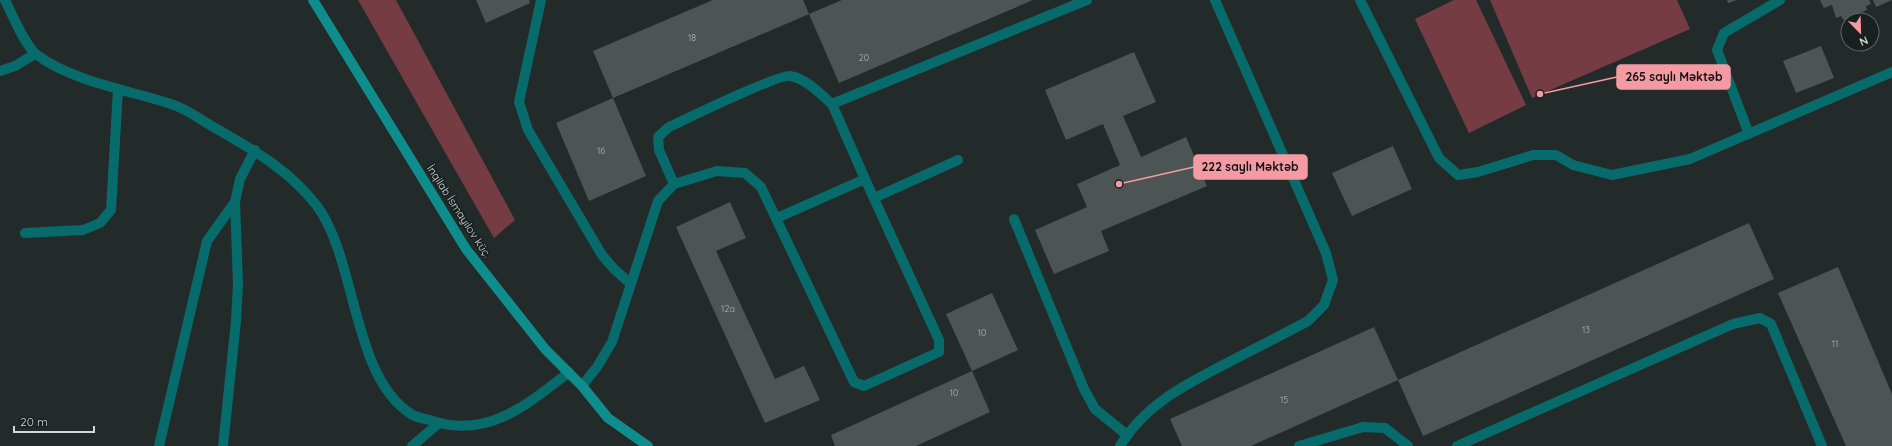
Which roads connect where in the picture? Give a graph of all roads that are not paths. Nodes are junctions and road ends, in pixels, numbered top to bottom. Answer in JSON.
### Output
{"nodes":[{"id":1,"x":5,"y":0,"type":"edge"},
{"id":2,"x":313,"y":0,"type":"edge"},
{"id":3,"x":541,"y":0,"type":"edge"},
{"id":4,"x":1087,"y":0,"type":"edge"},
{"id":5,"x":1215,"y":0,"type":"edge"},
{"id":6,"x":1360,"y":0,"type":"edge"},
{"id":7,"x":1780,"y":0,"type":"edge"},
{"id":8,"x":35,"y":54,"type":"junction"},
{"id":9,"x":0,"y":71,"type":"edge"},
{"id":10,"x":1892,"y":72,"type":"edge"},
{"id":11,"x":118,"y":89,"type":"junction"},
{"id":12,"x":832,"y":104,"type":"junction"},
{"id":13,"x":1749,"y":134,"type":"junction"},
{"id":14,"x":255,"y":150,"type":"junction"},
{"id":15,"x":958,"y":160,"type":"dead end"},
{"id":16,"x":865,"y":179,"type":"junction"},
{"id":17,"x":674,"y":184,"type":"junction"},
{"id":18,"x":874,"y":198,"type":"junction"},
{"id":19,"x":235,"y":202,"type":"junction"},
{"id":20,"x":777,"y":218,"type":"junction"},
{"id":21,"x":1014,"y":219,"type":"dead end"},
{"id":22,"x":25,"y":233,"type":"dead end"},
{"id":23,"x":631,"y":284,"type":"junction"},
{"id":24,"x":569,"y":372,"type":"junction"},
{"id":25,"x":582,"y":386,"type":"junction"},
{"id":26,"x":439,"y":424,"type":"junction"},
{"id":27,"x":1127,"y":434,"type":"junction"},
{"id":28,"x":159,"y":446,"type":"edge"},
{"id":29,"x":223,"y":446,"type":"edge"},
{"id":30,"x":412,"y":446,"type":"edge"},
{"id":31,"x":648,"y":446,"type":"edge"},
{"id":32,"x":1120,"y":446,"type":"edge"},
{"id":33,"x":1299,"y":446,"type":"edge"},
{"id":34,"x":1408,"y":446,"type":"edge"},
{"id":35,"x":1457,"y":446,"type":"edge"},
{"id":36,"x":1822,"y":446,"type":"edge"}],
"edges":[{"from":1,"to":8,"type":"street"},
{"from":2,"to":24,"type":"main road","name":"İnqilab İsmayılov küç."},
{"from":3,"to":23,"type":"street"},
{"from":4,"to":12,"type":"street"},
{"from":5,"to":27,"type":"street"},
{"from":6,"to":13,"type":"street"},
{"from":7,"to":13,"type":"street"},
{"from":8,"to":9,"type":"street"},
{"from":8,"to":11,"type":"street"},
{"from":10,"to":13,"type":"street"},
{"from":11,"to":14,"type":"street"},
{"from":11,"to":22,"type":"street"},
{"from":12,"to":16,"type":"street"},
{"from":12,"to":17,"type":"street"},
{"from":14,"to":19,"type":"street"},
{"from":14,"to":26,"type":"street"},
{"from":15,"to":18,"type":"street"},
{"from":16,"to":18,"type":"street"},
{"from":16,"to":20,"type":"street"},
{"from":17,"to":20,"type":"street"},
{"from":17,"to":23,"type":"street"},
{"from":18,"to":20,"type":"street"},
{"from":19,"to":28,"type":"street"},
{"from":19,"to":29,"type":"street"},
{"from":21,"to":27,"type":"street"},
{"from":23,"to":25,"type":"street"},
{"from":24,"to":25,"type":"main road","name":"İnqilab İsmayılov küç."},
{"from":24,"to":26,"type":"street"},
{"from":25,"to":31,"type":"main road","name":"İnqilab İsmayılov küç."},
{"from":26,"to":30,"type":"street"},
{"from":27,"to":32,"type":"street"},
{"from":33,"to":34,"type":"street"},
{"from":35,"to":36,"type":"street"}]}
